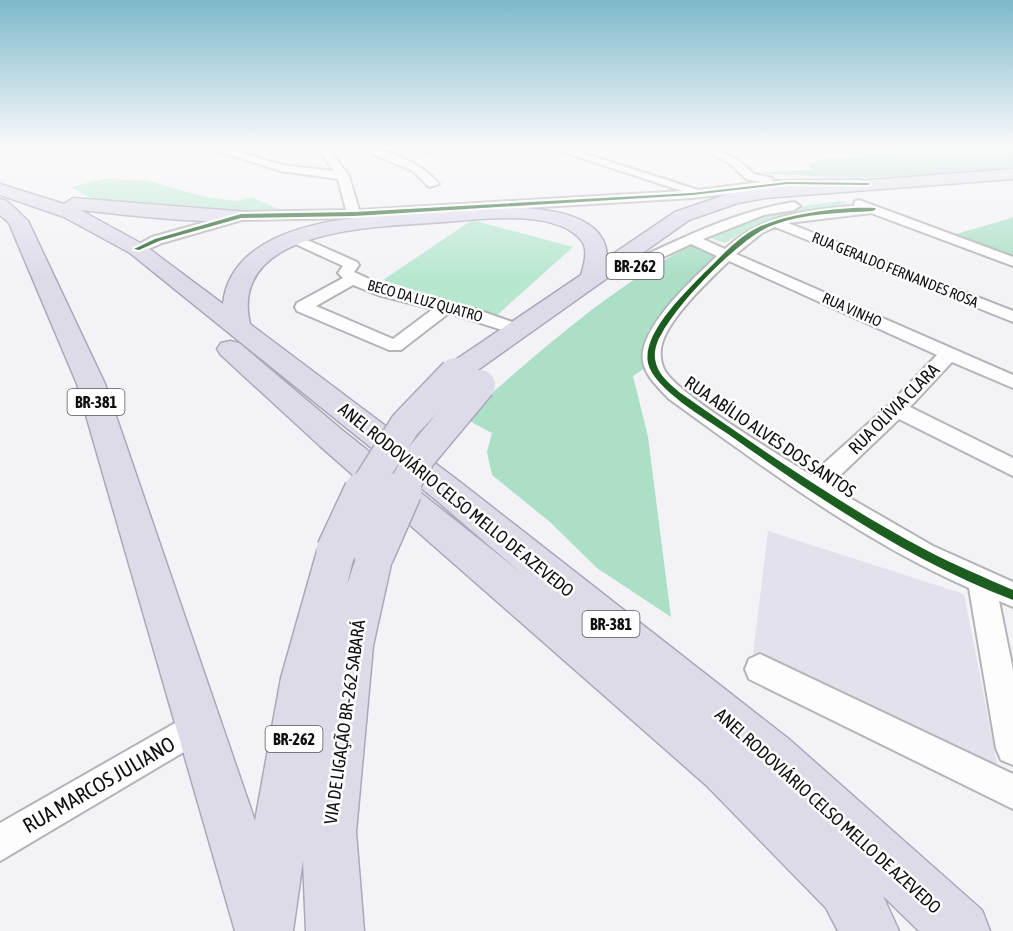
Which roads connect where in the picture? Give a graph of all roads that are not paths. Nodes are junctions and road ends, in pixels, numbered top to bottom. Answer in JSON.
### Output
{"nodes":[{"id":1,"x":347,"y":191,"type":"edge"},
{"id":2,"x":692,"y":191,"type":"edge"},
{"id":3,"x":723,"y":191,"type":"edge"},
{"id":4,"x":742,"y":191,"type":"edge"},
{"id":5,"x":783,"y":191,"type":"edge"},
{"id":6,"x":890,"y":191,"type":"edge"},
{"id":7,"x":830,"y":196,"type":"junction"},
{"id":8,"x":712,"y":197,"type":"junction"},
{"id":9,"x":13,"y":202,"type":"edge"},
{"id":10,"x":873,"y":208,"type":"junction"},
{"id":11,"x":354,"y":214,"type":"junction"},
{"id":12,"x":241,"y":216,"type":"junction"},
{"id":13,"x":777,"y":223,"type":"junction"},
{"id":14,"x":296,"y":239,"type":"junction"},
{"id":15,"x":691,"y":239,"type":"junction"},
{"id":16,"x":137,"y":249,"type":"junction"},
{"id":17,"x":726,"y":254,"type":"junction"},
{"id":18,"x":1013,"y":262,"type":"edge"},
{"id":19,"x":637,"y":264,"type":"junction"},
{"id":20,"x":352,"y":272,"type":"junction"},
{"id":21,"x":592,"y":277,"type":"junction"},
{"id":22,"x":447,"y":308,"type":"junction"},
{"id":23,"x":1013,"y":317,"type":"edge"},
{"id":24,"x":239,"y":330,"type":"junction"},
{"id":25,"x":518,"y":330,"type":"junction"},
{"id":26,"x":949,"y":354,"type":"junction"},
{"id":27,"x":468,"y":379,"type":"junction"},
{"id":28,"x":1013,"y":382,"type":"edge"},
{"id":29,"x":897,"y":409,"type":"junction"},
{"id":30,"x":1013,"y":468,"type":"edge"},
{"id":31,"x":811,"y":489,"type":"junction"},
{"id":32,"x":355,"y":553,"type":"junction"},
{"id":33,"x":981,"y":582,"type":"junction"},
{"id":34,"x":1013,"y":595,"type":"edge"},
{"id":35,"x":760,"y":669,"type":"dead end"},
{"id":36,"x":198,"y":726,"type":"junction"},
{"id":37,"x":1013,"y":748,"type":"edge"},
{"id":38,"x":1013,"y":792,"type":"edge"},
{"id":39,"x":0,"y":843,"type":"edge"},
{"id":40,"x":265,"y":931,"type":"edge"},
{"id":41,"x":335,"y":931,"type":"edge"},
{"id":42,"x":870,"y":931,"type":"edge"},
{"id":43,"x":960,"y":931,"type":"edge"}],
"edges":[{"from":1,"to":11,"type":"street"},
{"from":2,"to":8,"type":"street"},
{"from":3,"to":8,"type":"street"},
{"from":4,"to":8,"type":"street"},
{"from":5,"to":8,"type":"highway","name":"VIA DE LIGAÇÃO BR-262 SABARÁ","number":"BR-262"},
{"from":6,"to":7,"type":"highway","name":"VIA DE LIGAÇÃO BR-262 SABARÁ","number":"BR-262"},
{"from":7,"to":8,"type":"highway"},
{"from":7,"to":10,"type":"street"},
{"from":7,"to":15,"type":"street","name":"VIA DE LIGAÇÃO BR-262 SABARÁ"},
{"from":7,"to":19,"type":"highway","name":"VIA DE LIGAÇÃO BR-262 SABARÁ","number":"BR-262"},
{"from":8,"to":11,"type":"street","name":"VIA DE LIGAÇÃO BR-262 SABARÁ"},
{"from":8,"to":21,"type":"highway","name":"VIA DE LIGAÇÃO BR-262 SABARÁ","number":"BR-262"},
{"from":9,"to":12,"type":"highway"},
{"from":9,"to":16,"type":"highway","name":"ANEL RODOVIÁRIO CELSO MELLO DE AZEVEDO","number":"BR-381"},
{"from":9,"to":36,"type":"highway","number":"BR-381"},
{"from":9,"to":42,"type":"highway"},
{"from":10,"to":13,"type":"street","name":"RUA ABÍLIO ALVES DOS SANTOS"},
{"from":10,"to":18,"type":"street"},
{"from":11,"to":12,"type":"street","name":"VIA DE LIGAÇÃO BR-262 SABARÁ"},
{"from":12,"to":16,"type":"street","name":"VIA DE LIGAÇÃO BR-262 SABARÁ"},
{"from":13,"to":17,"type":"street","name":"RUA ABÍLIO ALVES DOS SANTOS"},
{"from":13,"to":23,"type":"street","name":"RUA GERALDO FERNANDES ROSA"},
{"from":14,"to":20,"type":"street","name":"BECO DA LUZ QUATRO"},
{"from":14,"to":21,"type":"highway"},
{"from":14,"to":24,"type":"highway"},
{"from":15,"to":17,"type":"street","name":"RUA VINHO"},
{"from":15,"to":19,"type":"street","name":"VIA DE LIGAÇÃO BR-262 SABARÁ"},
{"from":16,"to":24,"type":"highway","name":"ANEL RODOVIÁRIO CELSO MELLO DE AZEVEDO","number":"BR-381"},
{"from":17,"to":26,"type":"street","name":"RUA VINHO"},
{"from":17,"to":31,"type":"street","name":"RUA ABÍLIO ALVES DOS SANTOS"},
{"from":19,"to":27,"type":"highway","name":"VIA DE LIGAÇÃO BR-262 SABARÁ","number":"BR-262"},
{"from":20,"to":22,"type":"street","name":"BECO DA LUZ QUATRO"},
{"from":20,"to":22,"type":"street"},
{"from":21,"to":25,"type":"highway","name":"VIA DE LIGAÇÃO BR-262 SABARÁ","number":"BR-262"},
{"from":22,"to":25,"type":"street","name":"BECO DA LUZ QUATRO"},
{"from":24,"to":43,"type":"highway","name":"ANEL RODOVIÁRIO CELSO MELLO DE AZEVEDO","number":"BR-381"},
{"from":25,"to":27,"type":"highway","name":"VIA DE LIGAÇÃO BR-262 SABARÁ","number":"BR-262"},
{"from":26,"to":28,"type":"street","name":"RUA VINHO"},
{"from":26,"to":29,"type":"street","name":"RUA OLÍVIA CLARA"},
{"from":27,"to":32,"type":"highway","name":"VIA DE LIGAÇÃO BR-262 SABARÁ","number":"BR-262","bridge":true},
{"from":29,"to":30,"type":"street"},
{"from":29,"to":31,"type":"street","name":"RUA OLÍVIA CLARA"},
{"from":31,"to":33,"type":"street","name":"RUA ABÍLIO ALVES DOS SANTOS"},
{"from":32,"to":40,"type":"highway","name":"VIA DE LIGAÇÃO BR-262 SABARÁ","number":"BR-262"},
{"from":32,"to":41,"type":"highway","name":"VIA DE LIGAÇÃO BR-262 SABARÁ","number":"BR-262"},
{"from":33,"to":34,"type":"street","name":"RUA ABÍLIO ALVES DOS SANTOS"},
{"from":33,"to":37,"type":"street"},
{"from":35,"to":38,"type":"street"},
{"from":36,"to":39,"type":"street","name":"RUA MARCOS JULIANO"},
{"from":36,"to":40,"type":"highway","number":"BR-381"}]}
